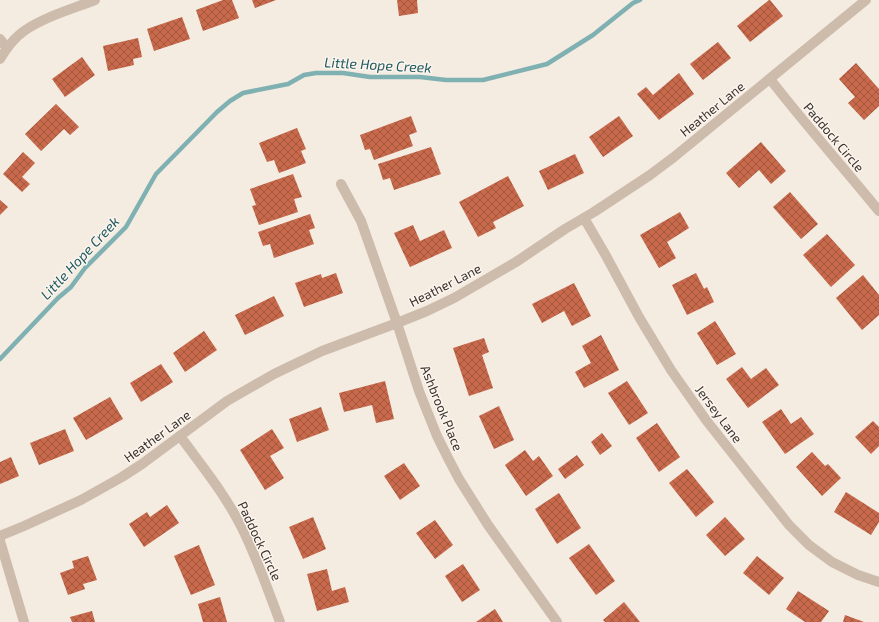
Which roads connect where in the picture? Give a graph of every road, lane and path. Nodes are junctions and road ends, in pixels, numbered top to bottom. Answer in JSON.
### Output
{"nodes":[{"id":1,"x":95,"y":0,"type":"edge"},
{"id":2,"x":866,"y":0,"type":"edge"},
{"id":3,"x":0,"y":39,"type":"edge"},
{"id":4,"x":7,"y":48,"type":"junction"},
{"id":5,"x":0,"y":60,"type":"edge"},
{"id":6,"x":770,"y":79,"type":"junction"},
{"id":7,"x":342,"y":184,"type":"dead end"},
{"id":8,"x":879,"y":211,"type":"edge"},
{"id":9,"x":584,"y":218,"type":"junction"},
{"id":10,"x":398,"y":323,"type":"junction"},
{"id":11,"x":180,"y":436,"type":"junction"},
{"id":12,"x":0,"y":536,"type":"edge"},
{"id":13,"x":0,"y":541,"type":"edge"},
{"id":14,"x":879,"y":582,"type":"edge"},
{"id":15,"x":24,"y":622,"type":"edge"},
{"id":16,"x":280,"y":622,"type":"edge"},
{"id":17,"x":557,"y":622,"type":"edge"}],
"edges":[{"from":1,"to":4,"type":"street"},
{"from":2,"to":6,"type":"street","name":"Heather Lane"},
{"from":3,"to":4,"type":"street"},
{"from":4,"to":5,"type":"street"},
{"from":6,"to":8,"type":"street","name":"Paddock Circle"},
{"from":6,"to":9,"type":"street","name":"Heather Lane"},
{"from":7,"to":10,"type":"street","name":"Ashbrook Place"},
{"from":9,"to":10,"type":"street","name":"Heather Lane"},
{"from":9,"to":14,"type":"street","name":"Jersey Lane"},
{"from":10,"to":11,"type":"street","name":"Heather Lane"},
{"from":10,"to":17,"type":"street","name":"Ashbrook Place"},
{"from":11,"to":12,"type":"street","name":"Heather Lane"},
{"from":11,"to":16,"type":"street","name":"Paddock Circle"},
{"from":13,"to":15,"type":"street"}]}
